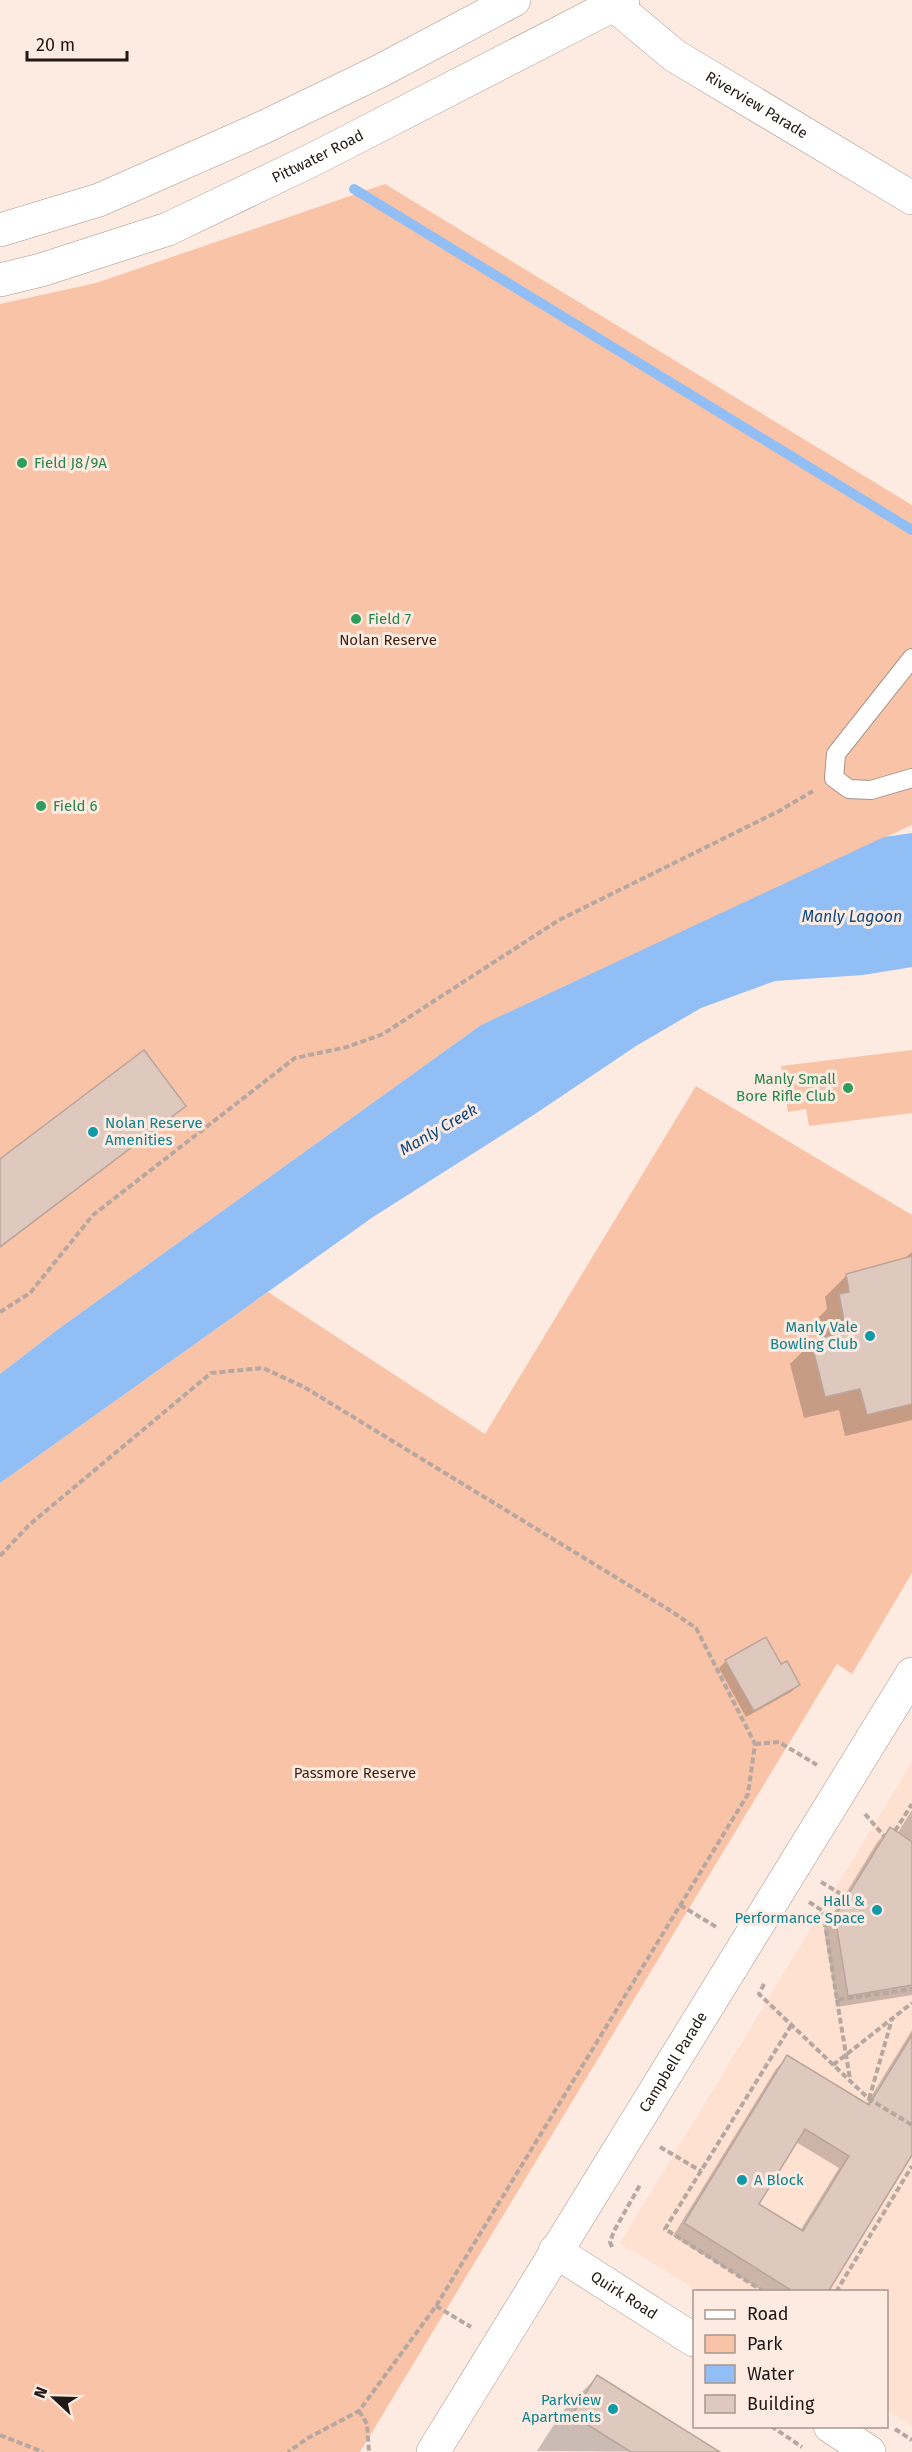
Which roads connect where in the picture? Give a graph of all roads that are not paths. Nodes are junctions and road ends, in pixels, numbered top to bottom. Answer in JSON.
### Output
{"nodes":[{"id":1,"x":514,"y":0,"type":"edge"},
{"id":2,"x":616,"y":2,"type":"edge"},
{"id":3,"x":912,"y":198,"type":"edge"},
{"id":4,"x":0,"y":230,"type":"edge"},
{"id":5,"x":0,"y":280,"type":"edge"},
{"id":6,"x":912,"y":658,"type":"edge"},
{"id":7,"x":912,"y":778,"type":"edge"},
{"id":8,"x":912,"y":1674,"type":"edge"},
{"id":9,"x":555,"y":2252,"type":"junction"},
{"id":10,"x":693,"y":2339,"type":"edge"},
{"id":11,"x":832,"y":2428,"type":"edge"},
{"id":12,"x":433,"y":2452,"type":"edge"},
{"id":13,"x":869,"y":2452,"type":"edge"}],
"edges":[{"from":1,"to":4,"type":"street"},
{"from":2,"to":3,"type":"street","name":"Riverview Parade"},
{"from":2,"to":5,"type":"street","name":"Pittwater Road"},
{"from":6,"to":7,"type":"lane"},
{"from":8,"to":9,"type":"street","name":"Campbell Parade"},
{"from":9,"to":10,"type":"street","name":"Quirk Road"},
{"from":9,"to":12,"type":"street","name":"Campbell Parade"},
{"from":11,"to":13,"type":"street"}]}
